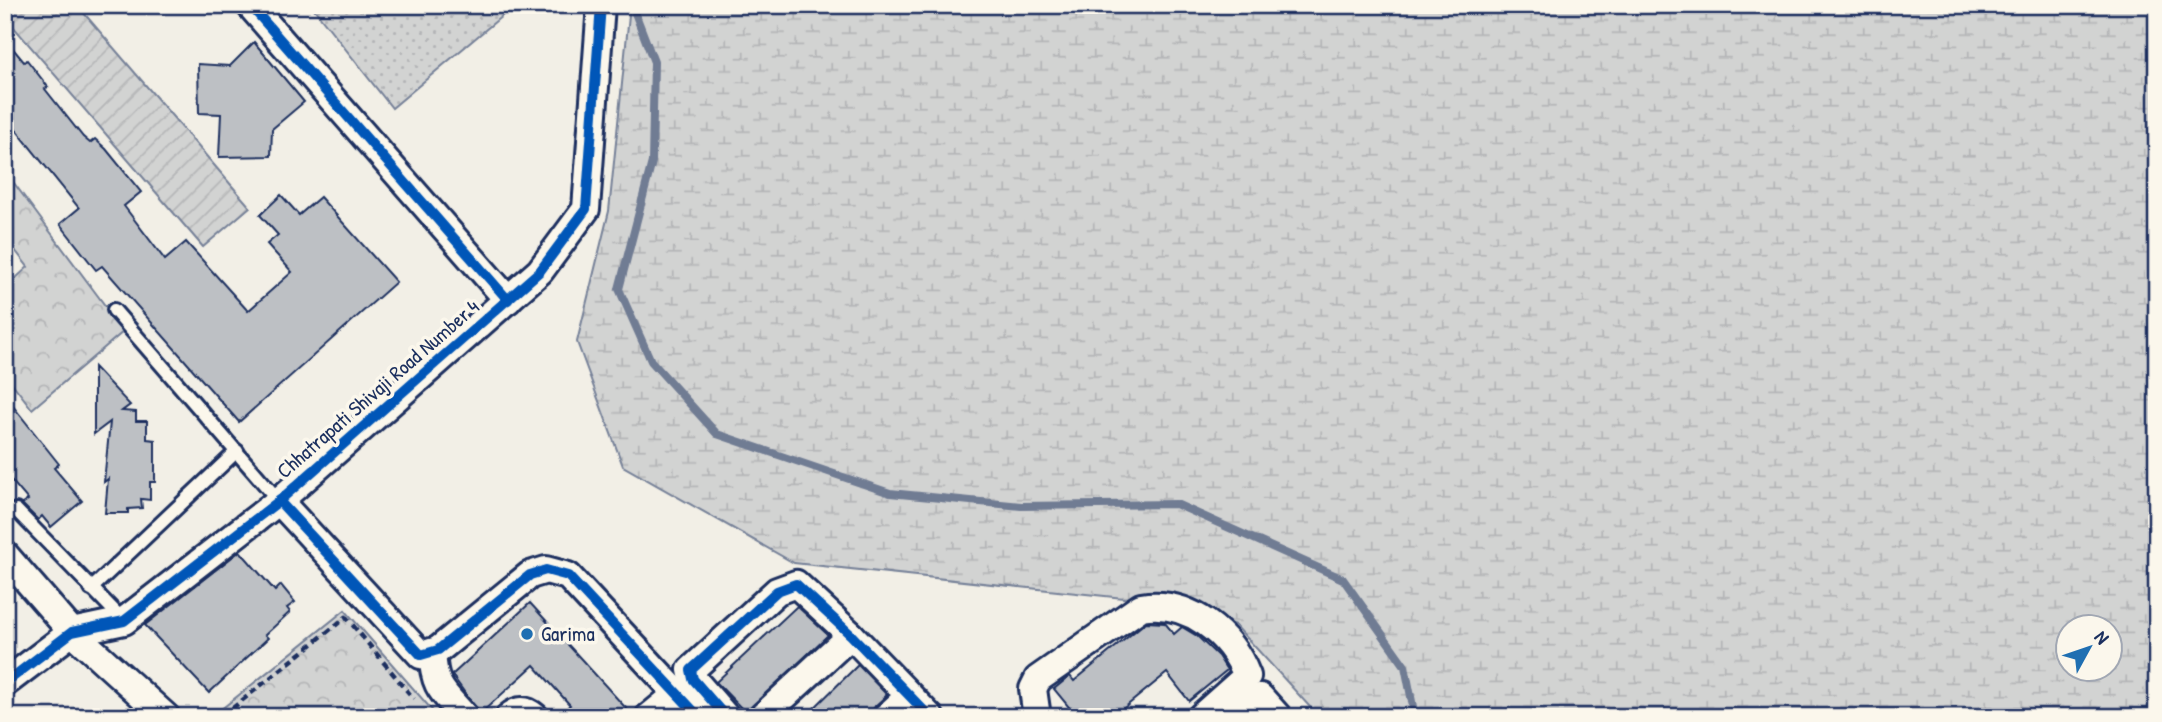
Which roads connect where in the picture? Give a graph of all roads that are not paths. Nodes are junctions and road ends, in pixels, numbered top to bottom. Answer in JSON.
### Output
{"nodes":[{"id":1,"x":250,"y":5,"type":"edge"},
{"id":2,"x":601,"y":5,"type":"edge"},
{"id":3,"x":508,"y":300,"type":"junction"},
{"id":4,"x":114,"y":310,"type":"dead end"},
{"id":5,"x":237,"y":451,"type":"junction"},
{"id":6,"x":279,"y":501,"type":"junction"},
{"id":7,"x":16,"y":510,"type":"dead end"},
{"id":8,"x":5,"y":555,"type":"edge"},
{"id":9,"x":91,"y":589,"type":"junction"},
{"id":10,"x":124,"y":621,"type":"junction"},
{"id":11,"x":72,"y":632,"type":"junction"},
{"id":12,"x":851,"y":635,"type":"junction"},
{"id":13,"x":432,"y":652,"type":"junction"},
{"id":14,"x":5,"y":683,"type":"edge"},
{"id":15,"x":677,"y":694,"type":"junction"},
{"id":16,"x":909,"y":696,"type":"junction"},
{"id":17,"x":166,"y":717,"type":"edge"},
{"id":18,"x":465,"y":717,"type":"edge"},
{"id":19,"x":509,"y":717,"type":"edge"},
{"id":20,"x":535,"y":717,"type":"edge"},
{"id":21,"x":649,"y":717,"type":"edge"},
{"id":22,"x":699,"y":717,"type":"edge"},
{"id":23,"x":726,"y":717,"type":"edge"},
{"id":24,"x":762,"y":717,"type":"edge"},
{"id":25,"x":886,"y":717,"type":"edge"},
{"id":26,"x":930,"y":717,"type":"edge"},
{"id":27,"x":1037,"y":717,"type":"edge"},
{"id":28,"x":1201,"y":717,"type":"edge"},
{"id":29,"x":1230,"y":717,"type":"edge"},
{"id":30,"x":1278,"y":717,"type":"edge"}],
"edges":[{"from":1,"to":3,"type":"street"},
{"from":2,"to":3,"type":"street","name":"Chhatrapati Shivaji Road Number 4"},
{"from":3,"to":6,"type":"street","name":"Chhatrapati Shivaji Road Number 4"},
{"from":4,"to":5,"type":"lane"},
{"from":5,"to":6,"type":"lane"},
{"from":5,"to":9,"type":"lane"},
{"from":6,"to":10,"type":"street","name":"Chhatrapati Shivaji Road Number 4"},
{"from":6,"to":13,"type":"street"},
{"from":7,"to":9,"type":"lane"},
{"from":8,"to":11,"type":"street"},
{"from":9,"to":10,"type":"lane"},
{"from":10,"to":11,"type":"street","name":"Chhatrapati Shivaji Road Number 4"},
{"from":11,"to":14,"type":"street","name":"Chhatrapati Shivaji Road Number 4"},
{"from":11,"to":17,"type":"street"},
{"from":12,"to":16,"type":"street"},
{"from":12,"to":23,"type":"street"},
{"from":12,"to":24,"type":"street"},
{"from":13,"to":15,"type":"street"},
{"from":13,"to":18,"type":"street"},
{"from":15,"to":21,"type":"street"},
{"from":15,"to":22,"type":"street"},
{"from":16,"to":25,"type":"street"},
{"from":16,"to":26,"type":"street"},
{"from":19,"to":20,"type":"street"},
{"from":27,"to":28,"type":"street"},
{"from":29,"to":30,"type":"street"}]}
